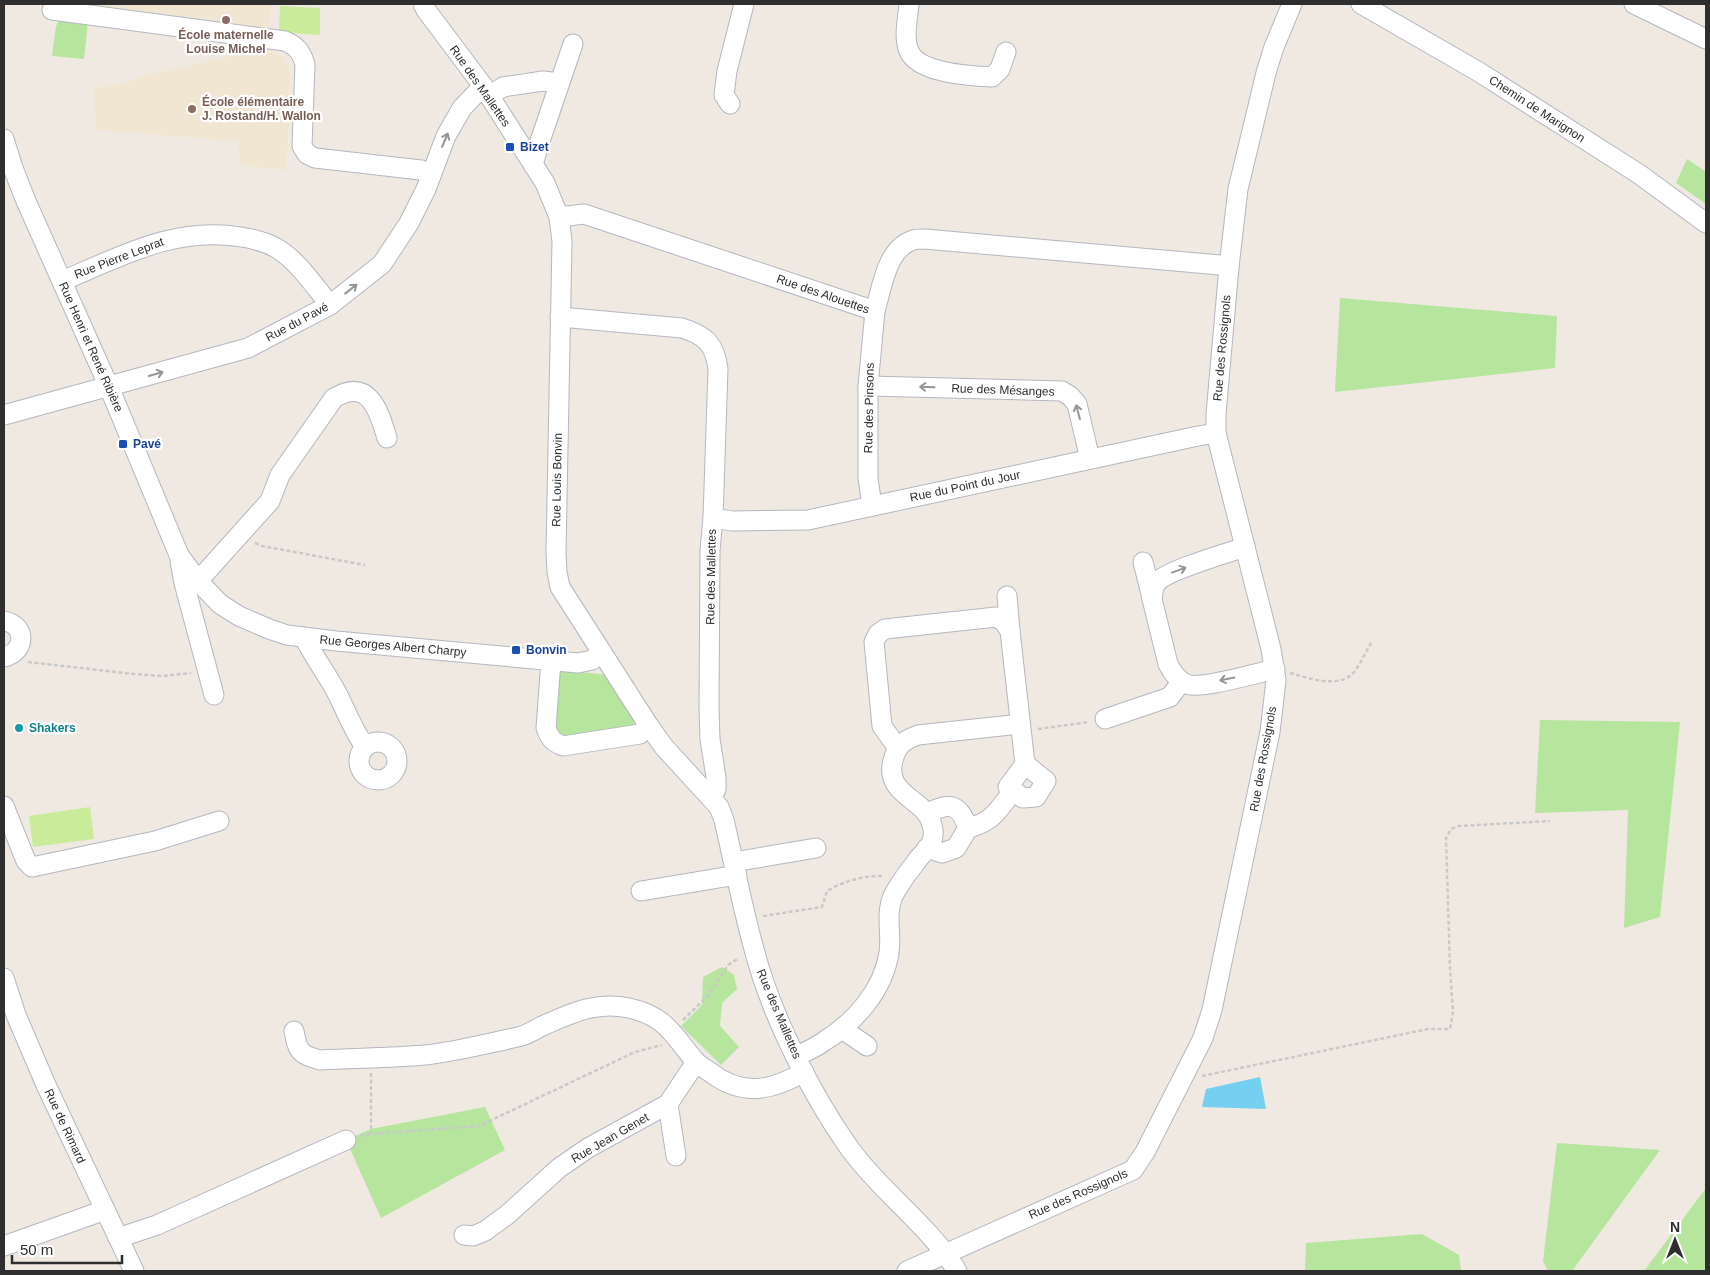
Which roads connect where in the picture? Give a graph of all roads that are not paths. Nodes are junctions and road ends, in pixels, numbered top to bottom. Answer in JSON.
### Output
{"nodes":[{"id":1,"x":423,"y":4,"type":"edge"},
{"id":2,"x":744,"y":4,"type":"edge"},
{"id":3,"x":909,"y":4,"type":"edge"},
{"id":4,"x":1292,"y":4,"type":"edge"},
{"id":5,"x":1361,"y":4,"type":"edge"},
{"id":6,"x":1634,"y":4,"type":"edge"},
{"id":7,"x":52,"y":13,"type":"edge"},
{"id":8,"x":1706,"y":39,"type":"edge"},
{"id":9,"x":573,"y":44,"type":"dead end"},
{"id":10,"x":1006,"y":52,"type":"dead end"},
{"id":11,"x":560,"y":83,"type":"junction"},
{"id":12,"x":486,"y":91,"type":"junction"},
{"id":13,"x":730,"y":104,"type":"dead end"},
{"id":14,"x":4,"y":139,"type":"edge"},
{"id":15,"x":533,"y":165,"type":"junction"},
{"id":16,"x":431,"y":175,"type":"junction"},
{"id":17,"x":559,"y":217,"type":"junction"},
{"id":18,"x":1706,"y":223,"type":"edge"},
{"id":19,"x":1229,"y":267,"type":"junction"},
{"id":20,"x":62,"y":281,"type":"junction"},
{"id":21,"x":330,"y":305,"type":"junction"},
{"id":22,"x":875,"y":311,"type":"junction"},
{"id":23,"x":560,"y":318,"type":"junction"},
{"id":24,"x":868,"y":386,"type":"junction"},
{"id":25,"x":109,"y":387,"type":"junction"},
{"id":26,"x":4,"y":414,"type":"edge"},
{"id":27,"x":1216,"y":433,"type":"junction"},
{"id":28,"x":387,"y":438,"type":"dead end"},
{"id":29,"x":1090,"y":459,"type":"junction"},
{"id":30,"x":872,"y":506,"type":"junction"},
{"id":31,"x":713,"y":518,"type":"junction"},
{"id":32,"x":1245,"y":546,"type":"junction"},
{"id":33,"x":179,"y":555,"type":"junction"},
{"id":34,"x":1144,"y":562,"type":"dead end"},
{"id":35,"x":198,"y":581,"type":"junction"},
{"id":36,"x":1007,"y":596,"type":"dead end"},
{"id":37,"x":1152,"y":599,"type":"junction"},
{"id":38,"x":220,"y":604,"type":"junction"},
{"id":39,"x":4,"y":621,"type":"edge"},
{"id":40,"x":197,"y":630,"type":"junction"},
{"id":41,"x":1010,"y":631,"type":"junction"},
{"id":42,"x":304,"y":637,"type":"junction"},
{"id":43,"x":602,"y":652,"type":"junction"},
{"id":44,"x":8,"y":656,"type":"edge"},
{"id":45,"x":551,"y":661,"type":"junction"},
{"id":46,"x":1275,"y":669,"type":"junction"},
{"id":47,"x":1181,"y":682,"type":"junction"},
{"id":48,"x":214,"y":695,"type":"dead end"},
{"id":49,"x":1105,"y":719,"type":"road end"},
{"id":50,"x":649,"y":726,"type":"junction"},
{"id":51,"x":1021,"y":727,"type":"junction"},
{"id":52,"x":364,"y":747,"type":"dead end"},
{"id":53,"x":897,"y":747,"type":"junction"},
{"id":54,"x":1025,"y":764,"type":"junction"},
{"id":55,"x":1013,"y":791,"type":"junction"},
{"id":56,"x":712,"y":798,"type":"junction"},
{"id":57,"x":4,"y":806,"type":"edge"},
{"id":58,"x":927,"y":813,"type":"junction"},
{"id":59,"x":219,"y":821,"type":"dead end"},
{"id":60,"x":968,"y":828,"type":"junction"},
{"id":61,"x":816,"y":848,"type":"dead end"},
{"id":62,"x":927,"y":848,"type":"junction"},
{"id":63,"x":735,"y":868,"type":"junction"},
{"id":64,"x":641,"y":891,"type":"dead end"},
{"id":65,"x":5,"y":984,"type":"edge"},
{"id":66,"x":842,"y":1028,"type":"junction"},
{"id":67,"x":294,"y":1031,"type":"dead end"},
{"id":68,"x":866,"y":1046,"type":"dead end"},
{"id":69,"x":696,"y":1062,"type":"junction"},
{"id":70,"x":800,"y":1064,"type":"junction"},
{"id":71,"x":668,"y":1104,"type":"junction"},
{"id":72,"x":346,"y":1140,"type":"road end"},
{"id":73,"x":676,"y":1156,"type":"dead end"},
{"id":74,"x":105,"y":1210,"type":"junction"},
{"id":75,"x":464,"y":1235,"type":"dead end"},
{"id":76,"x":118,"y":1238,"type":"junction"},
{"id":77,"x":4,"y":1246,"type":"edge"},
{"id":78,"x":946,"y":1253,"type":"junction"},
{"id":79,"x":134,"y":1271,"type":"edge"},
{"id":80,"x":907,"y":1271,"type":"edge"},
{"id":81,"x":956,"y":1271,"type":"edge"}],
"edges":[{"from":1,"to":12,"type":"street","name":"Rue des Mallettes"},
{"from":2,"to":13,"type":"street"},
{"from":3,"to":10,"type":"street"},
{"from":4,"to":19,"type":"street","name":"Rue des Rossignols"},
{"from":5,"to":18,"type":"street","name":"Chemin de Marignon"},
{"from":6,"to":8,"type":"street"},
{"from":7,"to":16,"type":"street"},
{"from":9,"to":11,"type":"street"},
{"from":11,"to":12,"type":"street"},
{"from":11,"to":15,"type":"street"},
{"from":12,"to":15,"type":"street","name":"Rue des Mallettes"},
{"from":16,"to":12,"type":"street","name":"Rue du Pavé","one_way":true},
{"from":14,"to":20,"type":"street","name":"Rue Henri et René Ribière"},
{"from":15,"to":17,"type":"street","name":"Rue des Mallettes"},
{"from":21,"to":16,"type":"street","name":"Rue du Pavé","one_way":true},
{"from":17,"to":22,"type":"street","name":"Rue des Alouettes"},
{"from":17,"to":23,"type":"street","name":"Rue des Mallettes"},
{"from":19,"to":22,"type":"street","name":"Rue des Alouettes"},
{"from":19,"to":27,"type":"street","name":"Rue des Rossignols"},
{"from":20,"to":21,"type":"street","name":"Rue Pierre Leprat"},
{"from":20,"to":25,"type":"street","name":"Rue Henri et René Ribière"},
{"from":25,"to":21,"type":"street","name":"Rue du Pavé","one_way":true},
{"from":22,"to":24,"type":"street","name":"Rue des Pinsons"},
{"from":23,"to":31,"type":"street","name":"Rue des Mallettes"},
{"from":23,"to":43,"type":"street","name":"Rue Louis Bonvin"},
{"from":29,"to":24,"type":"street","name":"Rue des Mésanges","one_way":true},
{"from":24,"to":30,"type":"street","name":"Rue des Pinsons"},
{"from":25,"to":26,"type":"street","name":"Rue du Pavé"},
{"from":25,"to":33,"type":"street","name":"Rue Henri et René Ribière"},
{"from":27,"to":29,"type":"street","name":"Rue du Point du Jour"},
{"from":27,"to":32,"type":"street","name":"Rue des Rossignols"},
{"from":28,"to":35,"type":"street"},
{"from":29,"to":30,"type":"street","name":"Rue du Point du Jour"},
{"from":30,"to":31,"type":"street","name":"Rue du Point du Jour"},
{"from":31,"to":56,"type":"street","name":"Rue des Mallettes"},
{"from":37,"to":32,"type":"street","one_way":true},
{"from":32,"to":46,"type":"street","name":"Rue des Rossignols"},
{"from":33,"to":35,"type":"street","name":"Rue Henri et René Ribière"},
{"from":33,"to":40,"type":"street","name":"Rue Henri et René Ribière"},
{"from":34,"to":37,"type":"street"},
{"from":35,"to":38,"type":"street","name":"Rue Georges Albert Charpy"},
{"from":36,"to":41,"type":"street"},
{"from":37,"to":47,"type":"street"},
{"from":38,"to":40,"type":"street"},
{"from":38,"to":42,"type":"street","name":"Rue Georges Albert Charpy"},
{"from":39,"to":44,"type":"street"},
{"from":40,"to":48,"type":"street","name":"Rue Henri et René Ribière"},
{"from":41,"to":51,"type":"street"},
{"from":41,"to":53,"type":"street"},
{"from":42,"to":45,"type":"street","name":"Rue Georges Albert Charpy"},
{"from":42,"to":52,"type":"street"},
{"from":43,"to":45,"type":"street","name":"Rue Georges Albert Charpy"},
{"from":43,"to":50,"type":"street","name":"Rue Louis Bonvin"},
{"from":45,"to":50,"type":"street"},
{"from":46,"to":47,"type":"street","one_way":true},
{"from":46,"to":78,"type":"street","name":"Rue des Rossignols"},
{"from":47,"to":49,"type":"street"},
{"from":50,"to":56,"type":"street","name":"Rue Louis Bonvin"},
{"from":51,"to":53,"type":"street"},
{"from":51,"to":54,"type":"street"},
{"from":53,"to":58,"type":"street"},
{"from":54,"to":55,"type":"street"},
{"from":54,"to":55,"type":"street"},
{"from":55,"to":60,"type":"street"},
{"from":56,"to":63,"type":"street","name":"Rue des Mallettes"},
{"from":57,"to":59,"type":"street"},
{"from":58,"to":60,"type":"street"},
{"from":58,"to":62,"type":"street"},
{"from":60,"to":62,"type":"street"},
{"from":61,"to":63,"type":"street"},
{"from":62,"to":66,"type":"street"},
{"from":63,"to":64,"type":"street"},
{"from":63,"to":70,"type":"street","name":"Rue des Mallettes"},
{"from":65,"to":74,"type":"street","name":"Rue de Rimard"},
{"from":66,"to":68,"type":"street"},
{"from":66,"to":70,"type":"street"},
{"from":67,"to":69,"type":"street"},
{"from":69,"to":70,"type":"street"},
{"from":69,"to":71,"type":"street","name":"Rue Jean Genet"},
{"from":70,"to":78,"type":"street","name":"Rue des Mallettes"},
{"from":71,"to":73,"type":"street"},
{"from":71,"to":75,"type":"street","name":"Rue Jean Genet"},
{"from":72,"to":76,"type":"street"},
{"from":74,"to":76,"type":"street","name":"Rue de Rimard"},
{"from":74,"to":77,"type":"street"},
{"from":76,"to":79,"type":"street","name":"Rue de Rimard"},
{"from":78,"to":80,"type":"street","name":"Rue des Rossignols"},
{"from":78,"to":81,"type":"street","name":"Rue des Mallettes"}]}
